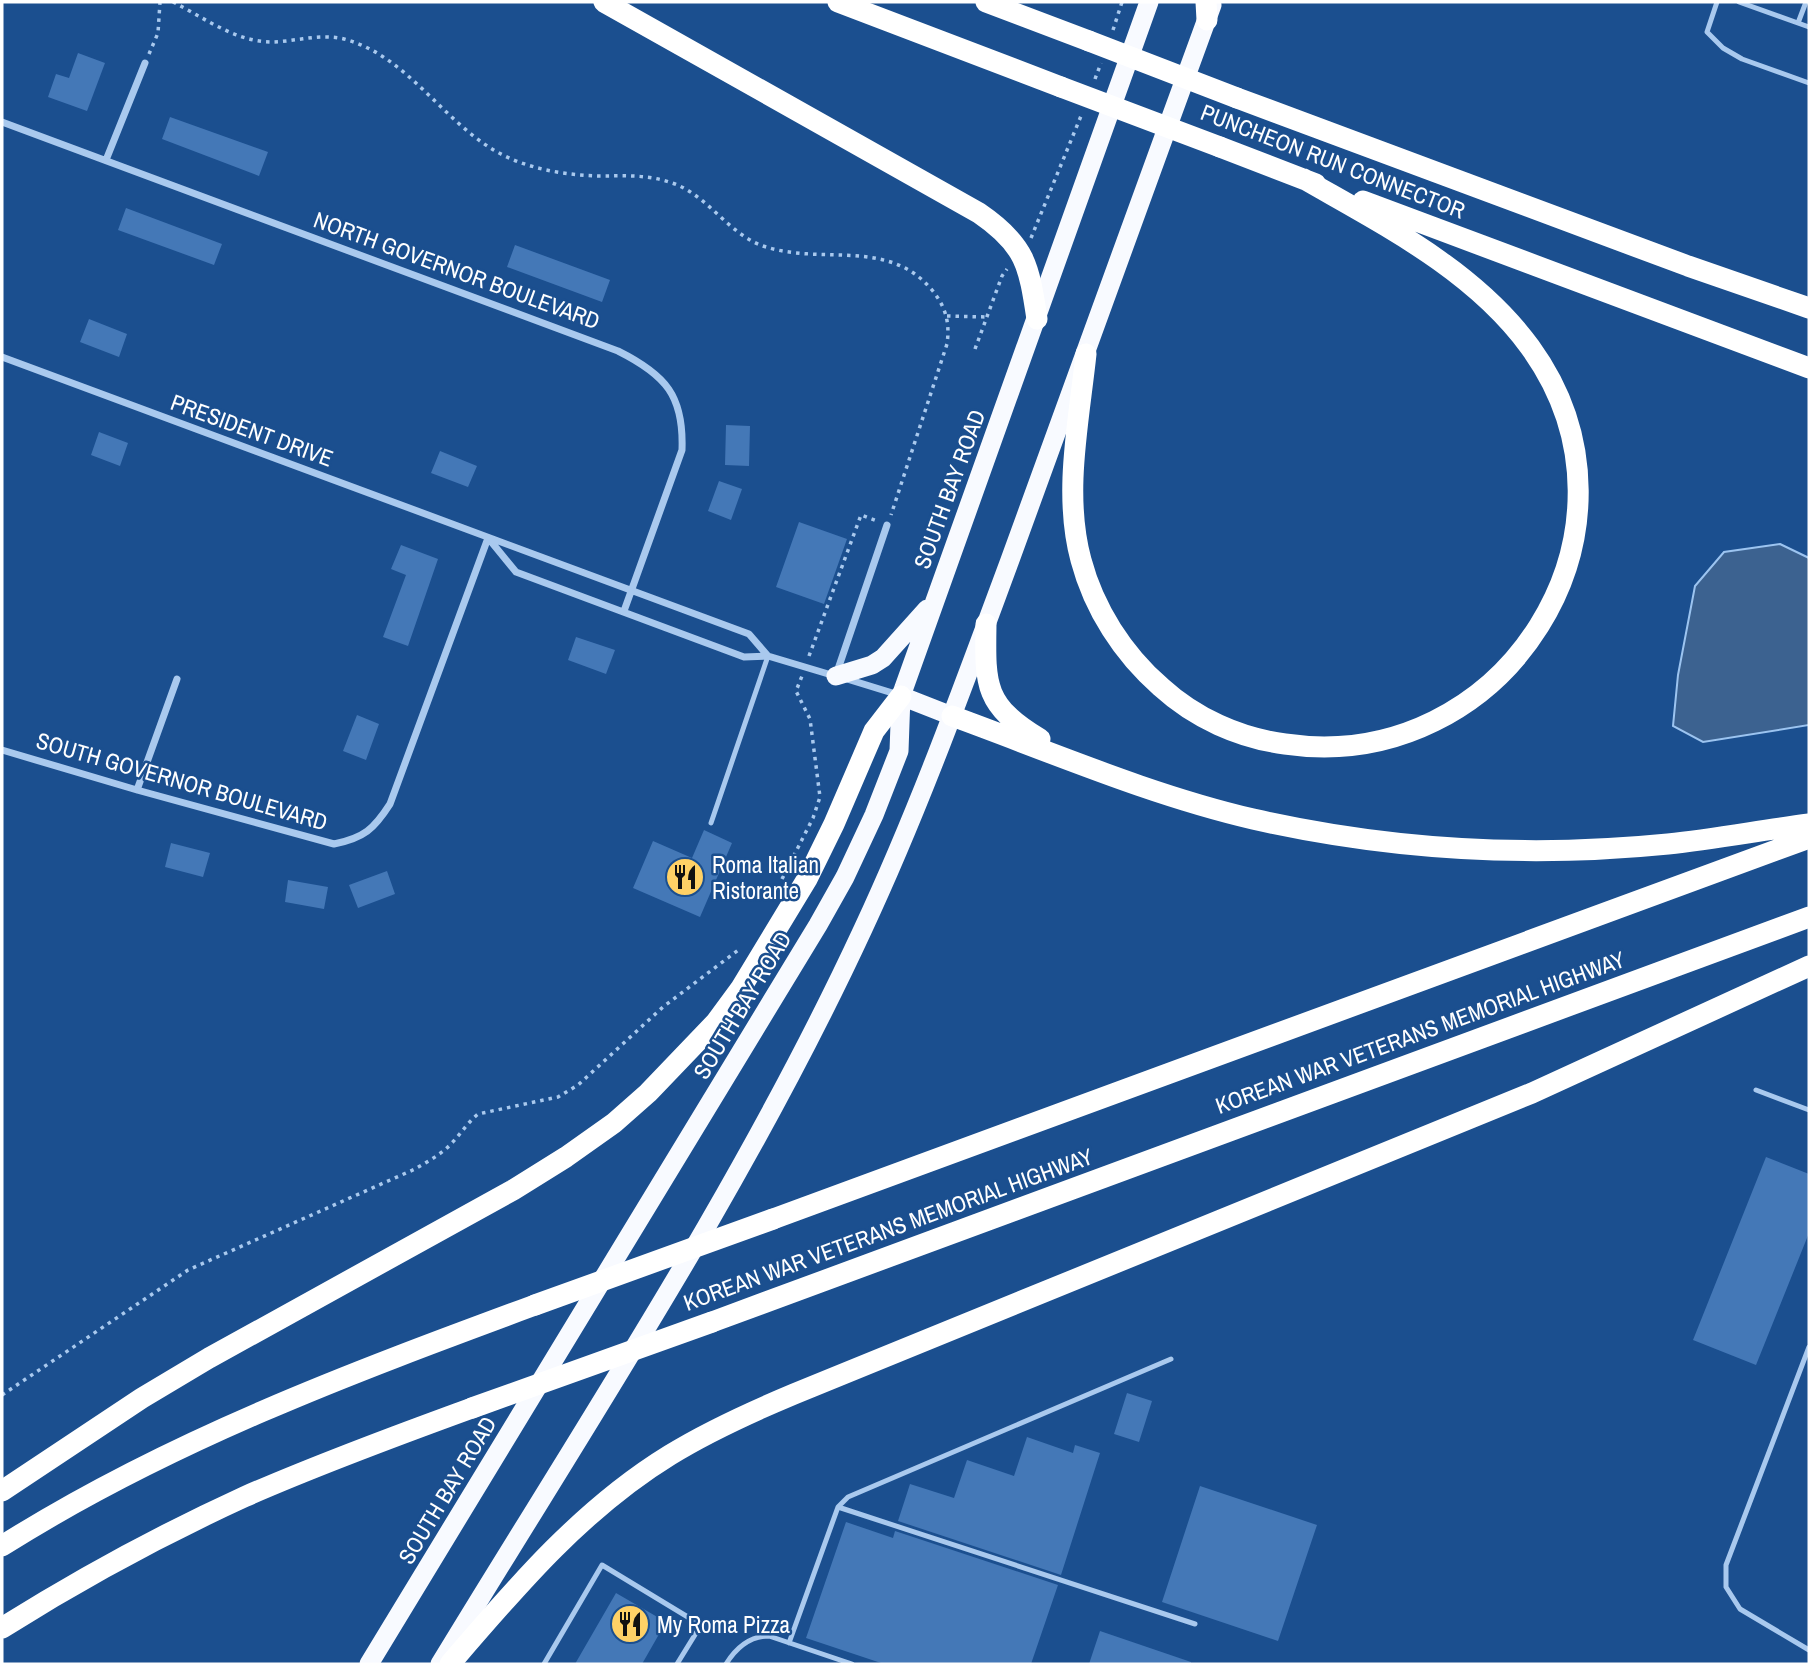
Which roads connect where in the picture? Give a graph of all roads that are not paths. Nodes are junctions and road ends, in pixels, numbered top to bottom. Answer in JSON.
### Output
{"nodes":[{"id":1,"x":604,"y":2,"type":"edge"},
{"id":2,"x":838,"y":2,"type":"edge"},
{"id":3,"x":986,"y":2,"type":"edge"},
{"id":4,"x":1149,"y":2,"type":"edge"},
{"id":5,"x":1717,"y":2,"type":"edge"},
{"id":6,"x":1738,"y":2,"type":"edge"},
{"id":7,"x":1806,"y":2,"type":"edge"},
{"id":8,"x":1209,"y":8,"type":"edge"},
{"id":9,"x":1798,"y":23,"type":"junction"},
{"id":10,"x":1809,"y":27,"type":"edge"},
{"id":11,"x":145,"y":63,"type":"road end"},
{"id":12,"x":1809,"y":83,"type":"edge"},
{"id":13,"x":2,"y":121,"type":"edge"},
{"id":14,"x":106,"y":160,"type":"junction"},
{"id":15,"x":1304,"y":179,"type":"junction"},
{"id":16,"x":1809,"y":308,"type":"edge"},
{"id":17,"x":1037,"y":319,"type":"junction"},
{"id":18,"x":1086,"y":354,"type":"junction"},
{"id":19,"x":2,"y":357,"type":"edge"},
{"id":20,"x":1809,"y":368,"type":"edge"},
{"id":21,"x":887,"y":525,"type":"road end"},
{"id":22,"x":488,"y":538,"type":"junction"},
{"id":23,"x":631,"y":592,"type":"junction"},
{"id":24,"x":936,"y":597,"type":"junction"},
{"id":25,"x":624,"y":611,"type":"junction"},
{"id":26,"x":986,"y":624,"type":"junction"},
{"id":27,"x":768,"y":656,"type":"junction"},
{"id":28,"x":836,"y":676,"type":"junction"},
{"id":29,"x":177,"y":679,"type":"dead end"},
{"id":30,"x":901,"y":696,"type":"junction"},
{"id":31,"x":952,"y":716,"type":"junction"},
{"id":32,"x":2,"y":750,"type":"edge"},
{"id":33,"x":1081,"y":763,"type":"junction"},
{"id":34,"x":138,"y":790,"type":"junction"},
{"id":35,"x":711,"y":823,"type":"dead end"},
{"id":36,"x":1809,"y":824,"type":"edge"},
{"id":37,"x":1809,"y":838,"type":"edge"},
{"id":38,"x":1809,"y":917,"type":"edge"},
{"id":39,"x":1809,"y":966,"type":"edge"},
{"id":40,"x":1756,"y":1090,"type":"dead end"},
{"id":41,"x":1809,"y":1110,"type":"edge"},
{"id":42,"x":1809,"y":1347,"type":"edge"},
{"id":43,"x":1171,"y":1359,"type":"dead end"},
{"id":44,"x":2,"y":1491,"type":"edge"},
{"id":45,"x":838,"y":1507,"type":"junction"},
{"id":46,"x":2,"y":1546,"type":"edge"},
{"id":47,"x":1195,"y":1624,"type":"dead end"},
{"id":48,"x":2,"y":1628,"type":"edge"},
{"id":49,"x":789,"y":1643,"type":"junction"},
{"id":50,"x":1809,"y":1650,"type":"edge"},
{"id":51,"x":369,"y":1664,"type":"edge"},
{"id":52,"x":440,"y":1664,"type":"edge"},
{"id":53,"x":450,"y":1664,"type":"edge"},
{"id":54,"x":544,"y":1664,"type":"edge"},
{"id":55,"x":677,"y":1664,"type":"edge"},
{"id":56,"x":726,"y":1664,"type":"edge"},
{"id":57,"x":852,"y":1664,"type":"edge"}],
"edges":[{"from":1,"to":17,"type":"highway"},
{"from":2,"to":15,"type":"highway","name":"PUNCHEON RUN CONNECTOR","bridge":true},
{"from":3,"to":16,"type":"highway","name":"PUNCHEON RUN CONNECTOR","bridge":true},
{"from":4,"to":17,"type":"highway","name":"SOUTH BAY ROAD"},
{"from":5,"to":12,"type":"lane"},
{"from":6,"to":9,"type":"lane"},
{"from":7,"to":9,"type":"lane"},
{"from":8,"to":18,"type":"highway"},
{"from":9,"to":10,"type":"lane"},
{"from":11,"to":14,"type":"street"},
{"from":13,"to":14,"type":"street","name":"NORTH GOVERNOR BOULEVARD"},
{"from":14,"to":23,"type":"street","name":"NORTH GOVERNOR BOULEVARD"},
{"from":15,"to":18,"type":"highway"},
{"from":15,"to":20,"type":"highway","name":"PUNCHEON RUN CONNECTOR"},
{"from":17,"to":24,"type":"highway","name":"SOUTH BAY ROAD"},
{"from":18,"to":26,"type":"highway"},
{"from":19,"to":22,"type":"street","name":"PRESIDENT DRIVE"},
{"from":21,"to":28,"type":"street"},
{"from":22,"to":23,"type":"street","name":"PRESIDENT DRIVE"},
{"from":22,"to":25,"type":"street","name":"PRESIDENT DRIVE"},
{"from":22,"to":34,"type":"street","name":"SOUTH GOVERNOR BOULEVARD"},
{"from":23,"to":25,"type":"street","name":"NORTH GOVERNOR BOULEVARD"},
{"from":23,"to":27,"type":"street","name":"PRESIDENT DRIVE"},
{"from":24,"to":28,"type":"highway"},
{"from":24,"to":30,"type":"highway","name":"SOUTH BAY ROAD"},
{"from":25,"to":27,"type":"street","name":"PRESIDENT DRIVE"},
{"from":26,"to":31,"type":"highway"},
{"from":26,"to":33,"type":"highway"},
{"from":27,"to":28,"type":"street","name":"PRESIDENT DRIVE"},
{"from":27,"to":35,"type":"lane"},
{"from":28,"to":30,"type":"street","name":"PRESIDENT DRIVE"},
{"from":29,"to":34,"type":"street"},
{"from":30,"to":31,"type":"highway"},
{"from":30,"to":44,"type":"highway"},
{"from":30,"to":51,"type":"highway","name":"SOUTH BAY ROAD"},
{"from":31,"to":33,"type":"highway"},
{"from":31,"to":52,"type":"highway"},
{"from":32,"to":34,"type":"street","name":"SOUTH GOVERNOR BOULEVARD"},
{"from":33,"to":36,"type":"highway"},
{"from":37,"to":46,"type":"highway","name":"KOREAN WAR VETERANS MEMORIAL HIGHWAY","bridge":true},
{"from":38,"to":48,"type":"highway","name":"KOREAN WAR VETERANS MEMORIAL HIGHWAY","bridge":true},
{"from":39,"to":53,"type":"highway"},
{"from":40,"to":41,"type":"lane"},
{"from":42,"to":50,"type":"lane"},
{"from":43,"to":45,"type":"lane"},
{"from":45,"to":47,"type":"lane"},
{"from":45,"to":49,"type":"lane"},
{"from":49,"to":56,"type":"lane"},
{"from":49,"to":57,"type":"lane"},
{"from":54,"to":55,"type":"lane"}]}
